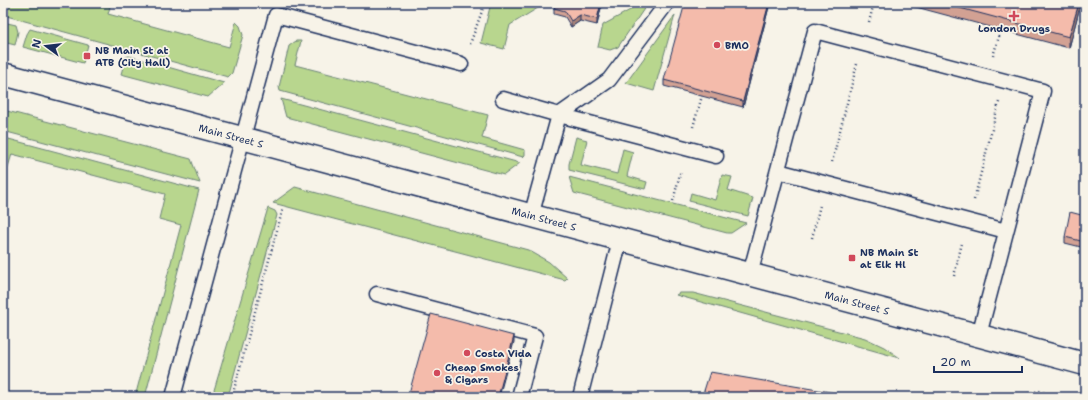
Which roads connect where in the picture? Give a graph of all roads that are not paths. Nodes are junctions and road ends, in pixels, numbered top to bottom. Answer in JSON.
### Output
{"nodes":[{"id":1,"x":667,"y":3,"type":"edge"},
{"id":2,"x":461,"y":64,"type":"road end"},
{"id":3,"x":3,"y":74,"type":"edge"},
{"id":4,"x":503,"y":99,"type":"dead end"},
{"id":5,"x":559,"y":114,"type":"junction"},
{"id":6,"x":244,"y":139,"type":"junction"},
{"id":7,"x":716,"y":156,"type":"dead end"},
{"id":8,"x":778,"y":171,"type":"junction"},
{"id":9,"x":531,"y":216,"type":"junction"},
{"id":10,"x":1006,"y":231,"type":"junction"},
{"id":11,"x":620,"y":240,"type":"junction"},
{"id":12,"x":750,"y":274,"type":"junction"},
{"id":13,"x":377,"y":294,"type":"dead end"},
{"id":14,"x":979,"y":335,"type":"junction"},
{"id":15,"x":1085,"y":364,"type":"edge"},
{"id":16,"x":173,"y":397,"type":"edge"},
{"id":17,"x":519,"y":397,"type":"edge"},
{"id":18,"x":580,"y":397,"type":"edge"}],
"edges":[{"from":1,"to":5,"type":"lane"},
{"from":2,"to":6,"type":"lane"},
{"from":3,"to":6,"type":"main road","name":"Main Street S"},
{"from":4,"to":5,"type":"lane"},
{"from":5,"to":7,"type":"lane"},
{"from":5,"to":9,"type":"lane"},
{"from":6,"to":9,"type":"main road","name":"Main Street S"},
{"from":6,"to":16,"type":"lane"},
{"from":8,"to":10,"type":"lane"},
{"from":8,"to":10,"type":"lane"},
{"from":8,"to":12,"type":"lane"},
{"from":9,"to":11,"type":"main road","name":"Main Street S"},
{"from":10,"to":14,"type":"lane"},
{"from":11,"to":12,"type":"main road","name":"Main Street S"},
{"from":11,"to":18,"type":"lane"},
{"from":12,"to":14,"type":"main road","name":"Main Street S"},
{"from":13,"to":17,"type":"lane"},
{"from":14,"to":15,"type":"main road","name":"Main Street S"}]}
